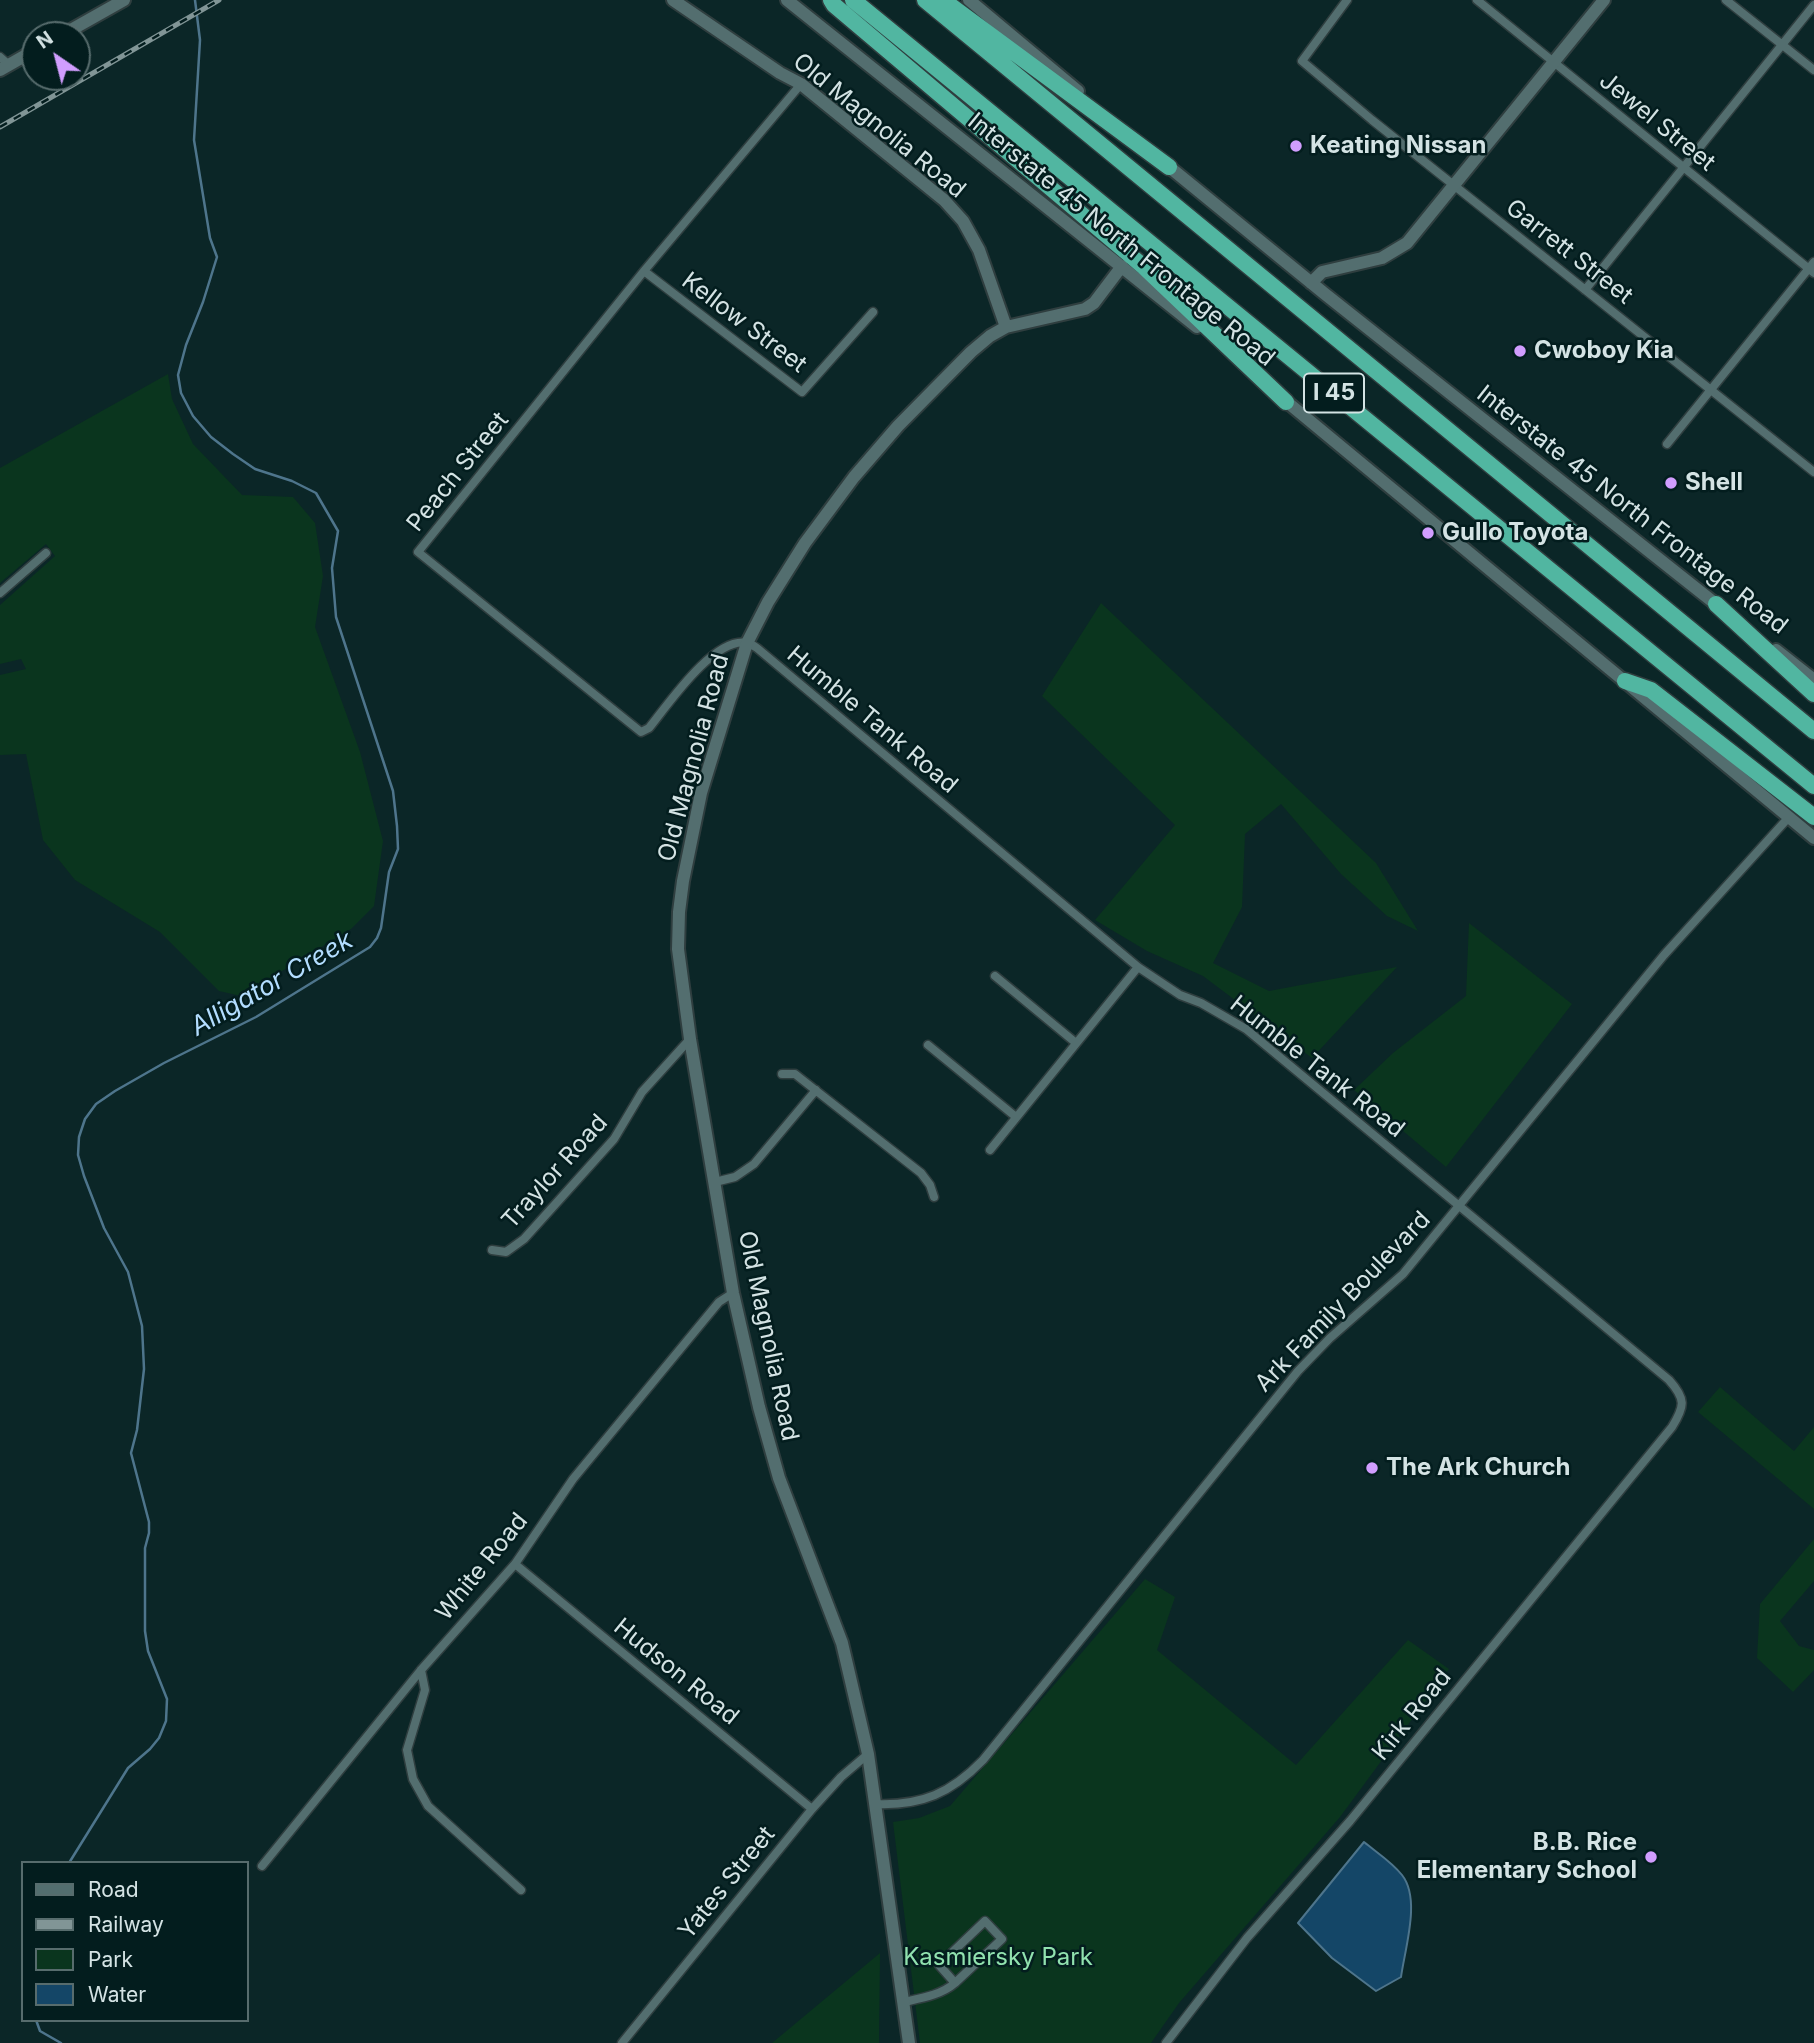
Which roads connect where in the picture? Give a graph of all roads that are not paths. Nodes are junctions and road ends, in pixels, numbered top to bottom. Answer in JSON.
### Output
{"nodes":[{"id":1,"x":124,"y":0,"type":"edge"},
{"id":2,"x":673,"y":0,"type":"edge"},
{"id":3,"x":786,"y":0,"type":"edge"},
{"id":4,"x":831,"y":0,"type":"edge"},
{"id":5,"x":853,"y":0,"type":"edge"},
{"id":6,"x":925,"y":0,"type":"edge"},
{"id":7,"x":943,"y":0,"type":"edge"},
{"id":8,"x":969,"y":0,"type":"edge"},
{"id":9,"x":1347,"y":0,"type":"edge"},
{"id":10,"x":1477,"y":0,"type":"edge"},
{"id":11,"x":1604,"y":0,"type":"edge"},
{"id":12,"x":1726,"y":0,"type":"edge"},
{"id":13,"x":1814,"y":5,"type":"edge"},
{"id":14,"x":87,"y":21,"type":"edge"},
{"id":15,"x":1782,"y":45,"type":"junction"},
{"id":16,"x":21,"y":56,"type":"edge"},
{"id":17,"x":1553,"y":63,"type":"junction"},
{"id":18,"x":3,"y":64,"type":"edge"},
{"id":19,"x":1814,"y":70,"type":"edge"},
{"id":20,"x":801,"y":84,"type":"junction"},
{"id":21,"x":1169,"y":167,"type":"junction"},
{"id":22,"x":1683,"y":167,"type":"junction"},
{"id":23,"x":1455,"y":186,"type":"junction"},
{"id":24,"x":1122,"y":266,"type":"junction"},
{"id":25,"x":1812,"y":268,"type":"edge"},
{"id":26,"x":644,"y":271,"type":"junction"},
{"id":27,"x":1311,"y":284,"type":"junction"},
{"id":28,"x":1585,"y":290,"type":"junction"},
{"id":29,"x":873,"y":312,"type":"dead end"},
{"id":30,"x":1006,"y":327,"type":"junction"},
{"id":31,"x":1712,"y":390,"type":"junction"},
{"id":32,"x":1286,"y":402,"type":"junction"},
{"id":33,"x":1667,"y":444,"type":"dead end"},
{"id":34,"x":1814,"y":472,"type":"edge"},
{"id":35,"x":46,"y":553,"type":"dead end"},
{"id":36,"x":0,"y":593,"type":"edge"},
{"id":37,"x":1716,"y":604,"type":"junction"},
{"id":38,"x":747,"y":643,"type":"junction"},
{"id":39,"x":1814,"y":680,"type":"edge"},
{"id":40,"x":1625,"y":681,"type":"junction"},
{"id":41,"x":1814,"y":694,"type":"edge"},
{"id":42,"x":1814,"y":731,"type":"edge"},
{"id":43,"x":1814,"y":786,"type":"edge"},
{"id":44,"x":1789,"y":817,"type":"junction"},
{"id":45,"x":1814,"y":817,"type":"edge"},
{"id":46,"x":1814,"y":838,"type":"edge"},
{"id":47,"x":1138,"y":967,"type":"junction"},
{"id":48,"x":995,"y":976,"type":"dead end"},
{"id":49,"x":690,"y":1039,"type":"junction"},
{"id":50,"x":1076,"y":1043,"type":"junction"},
{"id":51,"x":928,"y":1045,"type":"dead end"},
{"id":52,"x":782,"y":1074,"type":"dead end"},
{"id":53,"x":816,"y":1090,"type":"junction"},
{"id":54,"x":1017,"y":1118,"type":"junction"},
{"id":55,"x":990,"y":1150,"type":"dead end"},
{"id":56,"x":715,"y":1182,"type":"junction"},
{"id":57,"x":934,"y":1197,"type":"dead end"},
{"id":58,"x":1459,"y":1206,"type":"junction"},
{"id":59,"x":492,"y":1250,"type":"dead end"},
{"id":60,"x":733,"y":1293,"type":"junction"},
{"id":61,"x":1683,"y":1407,"type":"joint"},
{"id":62,"x":516,"y":1564,"type":"junction"},
{"id":63,"x":421,"y":1670,"type":"junction"},
{"id":64,"x":868,"y":1754,"type":"junction"},
{"id":65,"x":875,"y":1804,"type":"junction"},
{"id":66,"x":812,"y":1809,"type":"junction"},
{"id":67,"x":262,"y":1866,"type":"dead end"},
{"id":68,"x":521,"y":1890,"type":"dead end"},
{"id":69,"x":955,"y":1983,"type":"junction"},
{"id":70,"x":904,"y":2002,"type":"junction"},
{"id":71,"x":622,"y":2043,"type":"edge"},
{"id":72,"x":909,"y":2043,"type":"edge"},
{"id":73,"x":1166,"y":2043,"type":"edge"}],
"edges":[{"from":1,"to":14,"type":"street"},
{"from":2,"to":20,"type":"street","name":"Old Magnolia Road"},
{"from":3,"to":24,"type":"street","name":"Interstate 45 North Frontage Road"},
{"from":4,"to":32,"type":"highway"},
{"from":5,"to":43,"type":"highway","number":"I 45"},
{"from":6,"to":42,"type":"highway","number":"I 45"},
{"from":7,"to":21,"type":"highway"},
{"from":8,"to":21,"type":"street","name":"Interstate 45 North Frontage Road"},
{"from":9,"to":23,"type":"street","name":"Garrett Street"},
{"from":10,"to":17,"type":"street","name":"Jewel Street"},
{"from":11,"to":17,"type":"street"},
{"from":12,"to":15,"type":"street"},
{"from":13,"to":15,"type":"street"},
{"from":15,"to":19,"type":"street"},
{"from":15,"to":22,"type":"street"},
{"from":16,"to":18,"type":"street"},
{"from":17,"to":22,"type":"street","name":"Jewel Street"},
{"from":17,"to":23,"type":"street"},
{"from":20,"to":26,"type":"street","name":"Peach Street"},
{"from":20,"to":30,"type":"street","name":"Old Magnolia Road"},
{"from":21,"to":27,"type":"street","name":"Interstate 45 North Frontage Road"},
{"from":22,"to":25,"type":"street","name":"Jewel Street"},
{"from":22,"to":28,"type":"street"},
{"from":23,"to":27,"type":"street"},
{"from":23,"to":28,"type":"street","name":"Garrett Street"},
{"from":24,"to":30,"type":"street"},
{"from":24,"to":32,"type":"street","name":"Interstate 45 North Frontage Road"},
{"from":25,"to":31,"type":"street"},
{"from":26,"to":29,"type":"street","name":"Kellow Street"},
{"from":26,"to":38,"type":"street","name":"Peach Street"},
{"from":27,"to":37,"type":"street","name":"Interstate 45 North Frontage Road"},
{"from":28,"to":31,"type":"street","name":"Garrett Street"},
{"from":30,"to":38,"type":"street","name":"Old Magnolia Road"},
{"from":31,"to":33,"type":"street"},
{"from":31,"to":34,"type":"street","name":"Garrett Street"},
{"from":32,"to":40,"type":"street","name":"Interstate 45 North Frontage Road"},
{"from":35,"to":36,"type":"street"},
{"from":37,"to":39,"type":"street","name":"Interstate 45 North Frontage Road"},
{"from":37,"to":41,"type":"highway"},
{"from":38,"to":47,"type":"street","name":"Humble Tank Road"},
{"from":38,"to":49,"type":"street","name":"Old Magnolia Road"},
{"from":40,"to":44,"type":"street","name":"Interstate 45 North Frontage Road"},
{"from":40,"to":45,"type":"highway"},
{"from":44,"to":46,"type":"street","name":"Interstate 45 North Frontage Road"},
{"from":44,"to":58,"type":"street","name":"Ark Family Boulevard"},
{"from":47,"to":50,"type":"street"},
{"from":47,"to":58,"type":"street","name":"Humble Tank Road"},
{"from":48,"to":50,"type":"street"},
{"from":49,"to":56,"type":"street","name":"Old Magnolia Road"},
{"from":49,"to":59,"type":"street","name":"Traylor Road"},
{"from":50,"to":54,"type":"street"},
{"from":51,"to":54,"type":"street"},
{"from":52,"to":53,"type":"street"},
{"from":53,"to":56,"type":"street"},
{"from":53,"to":57,"type":"street"},
{"from":54,"to":55,"type":"street"},
{"from":56,"to":60,"type":"street","name":"Old Magnolia Road"},
{"from":58,"to":61,"type":"street","name":"Humble Tank Road"},
{"from":58,"to":65,"type":"street","name":"Ark Family Boulevard"},
{"from":60,"to":62,"type":"street","name":"White Road"},
{"from":60,"to":64,"type":"street","name":"Old Magnolia Road"},
{"from":61,"to":73,"type":"street","name":"Kirk Road"},
{"from":62,"to":63,"type":"street","name":"White Road"},
{"from":62,"to":66,"type":"street","name":"Hudson Road"},
{"from":63,"to":67,"type":"street","name":"White Road"},
{"from":63,"to":68,"type":"street"},
{"from":64,"to":65,"type":"street","name":"Old Magnolia Road"},
{"from":64,"to":66,"type":"street","name":"Yates Street"},
{"from":65,"to":70,"type":"street","name":"Old Magnolia Road"},
{"from":66,"to":71,"type":"street","name":"Yates Street"},
{"from":69,"to":69,"type":"street"},
{"from":69,"to":70,"type":"street"},
{"from":70,"to":72,"type":"street","name":"Old Magnolia Road"}]}
